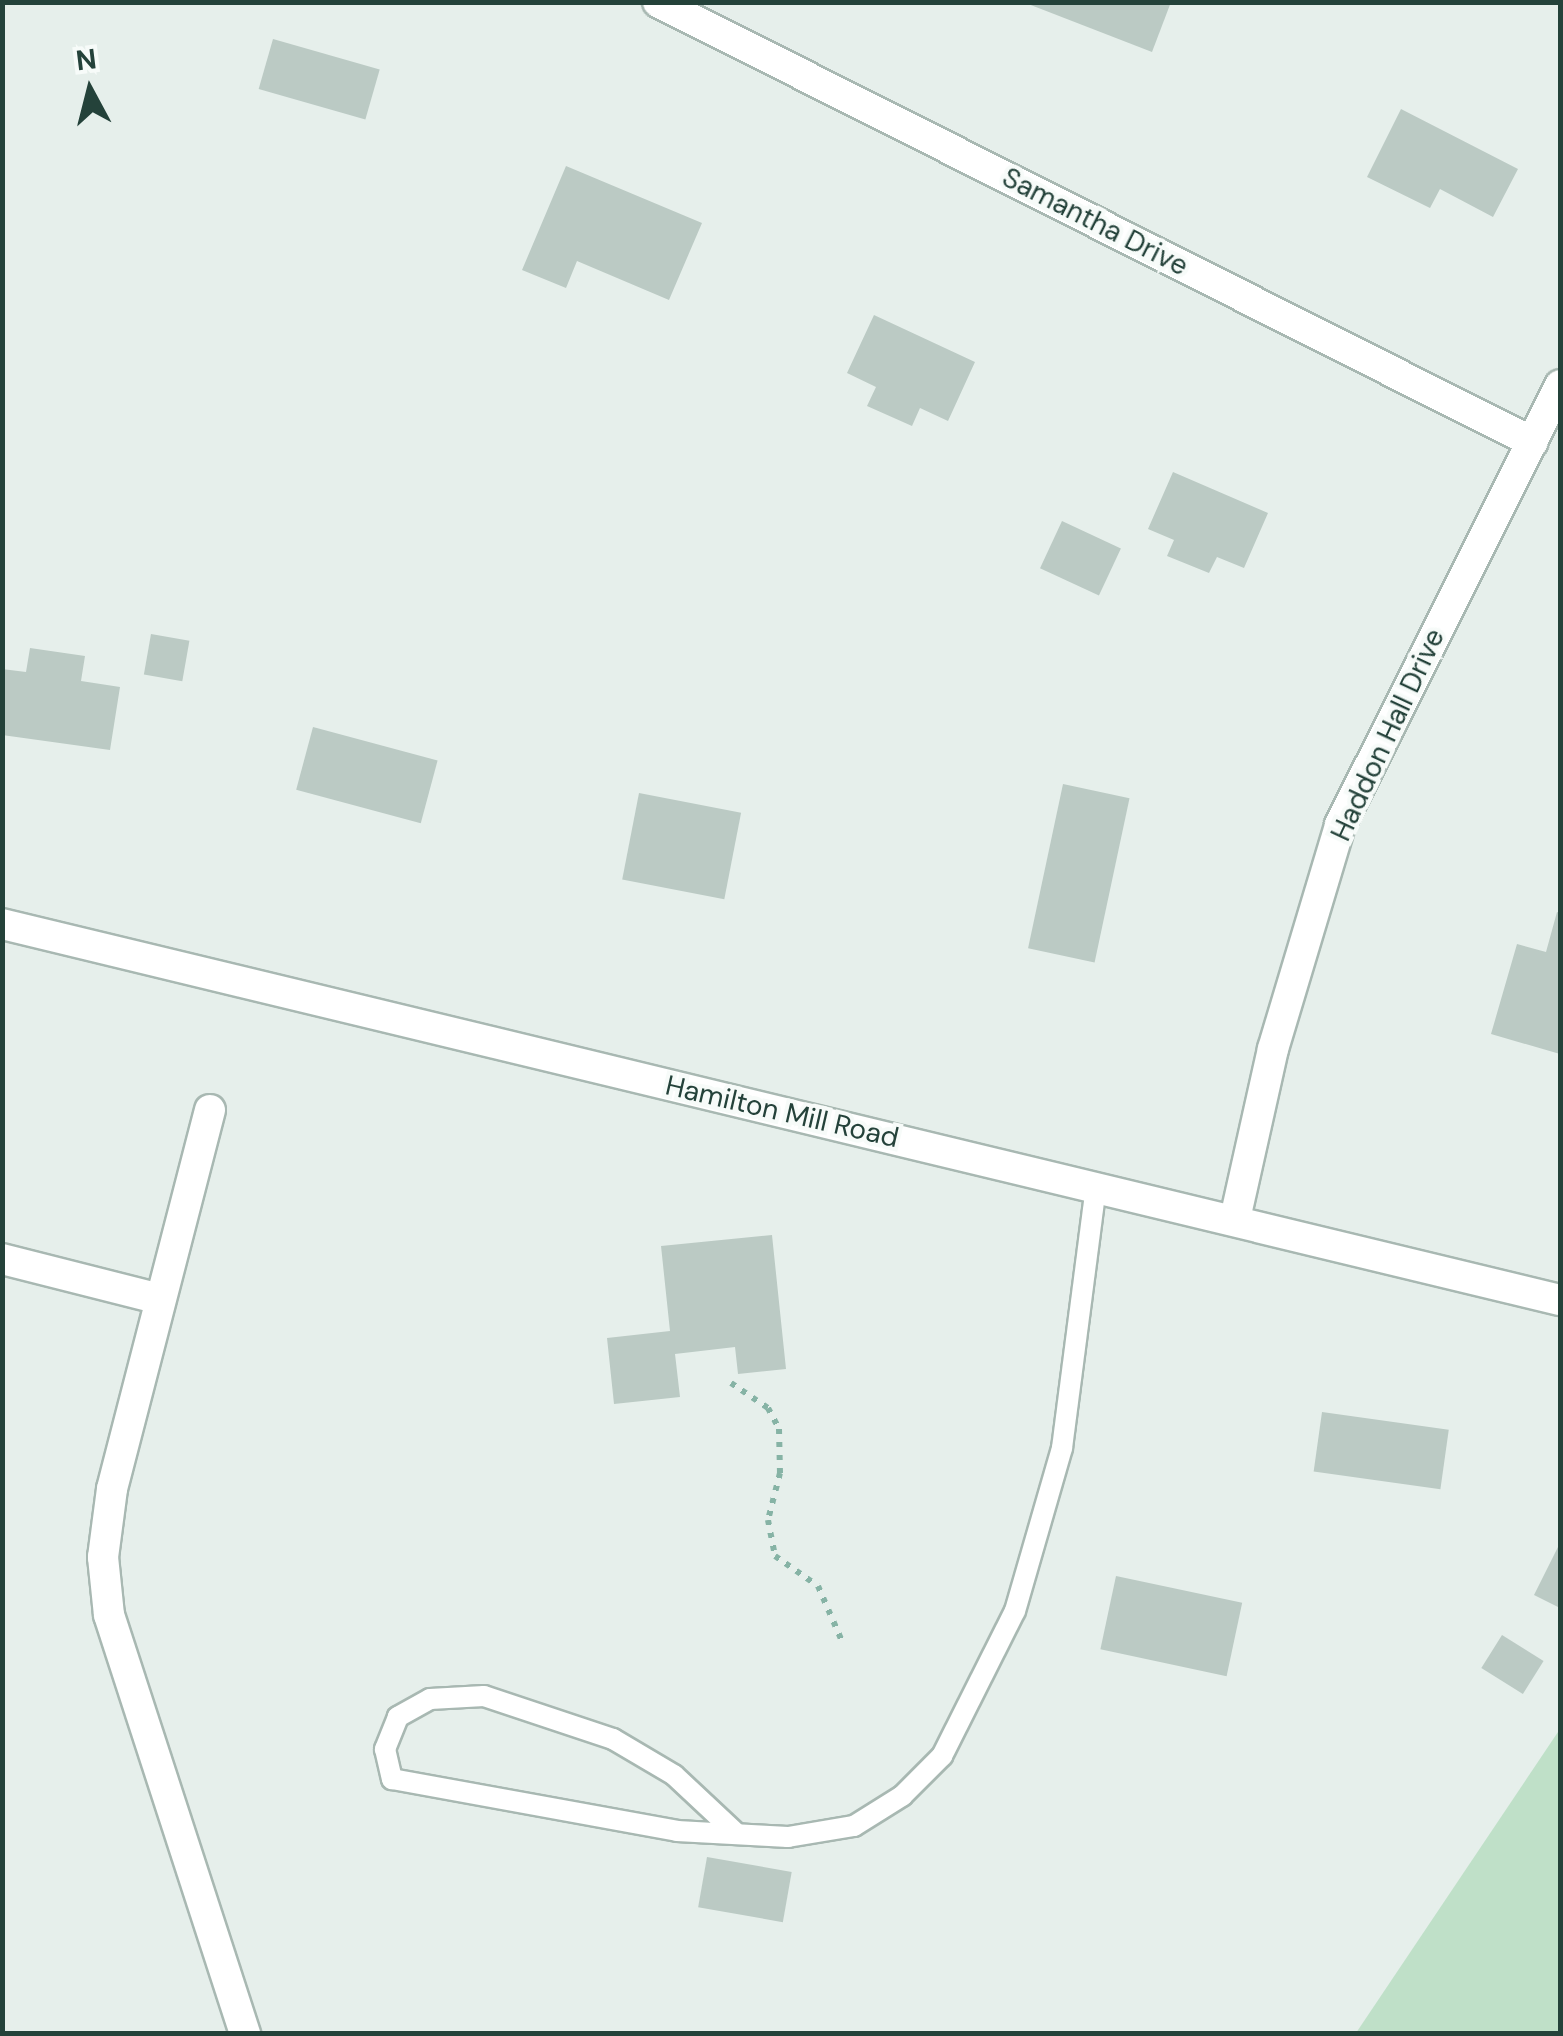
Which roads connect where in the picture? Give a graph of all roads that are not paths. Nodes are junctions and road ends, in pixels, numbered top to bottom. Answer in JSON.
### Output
{"nodes":[{"id":1,"x":658,"y":2,"type":"edge"},
{"id":2,"x":1560,"y":385,"type":"edge"},
{"id":3,"x":1532,"y":442,"type":"junction"},
{"id":4,"x":2,"y":924,"type":"edge"},
{"id":5,"x":210,"y":1110,"type":"dead end"},
{"id":6,"x":1096,"y":1187,"type":"junction"},
{"id":7,"x":1235,"y":1220,"type":"junction"},
{"id":8,"x":2,"y":1258,"type":"edge"},
{"id":9,"x":160,"y":1299,"type":"junction"},
{"id":10,"x":1560,"y":1300,"type":"edge"},
{"id":11,"x":737,"y":1834,"type":"junction"},
{"id":12,"x":245,"y":2034,"type":"edge"}],
"edges":[{"from":1,"to":3,"type":"street","name":"Samantha Drive"},
{"from":2,"to":3,"type":"street","name":"Haddon Hall Drive"},
{"from":3,"to":7,"type":"street","name":"Haddon Hall Drive"},
{"from":4,"to":6,"type":"street","name":"Hamilton Mill Road"},
{"from":5,"to":9,"type":"street"},
{"from":6,"to":7,"type":"street","name":"Hamilton Mill Road"},
{"from":6,"to":11,"type":"lane"},
{"from":7,"to":10,"type":"street","name":"Hamilton Mill Road"},
{"from":8,"to":9,"type":"street"},
{"from":9,"to":12,"type":"street"},
{"from":11,"to":11,"type":"lane"}]}
